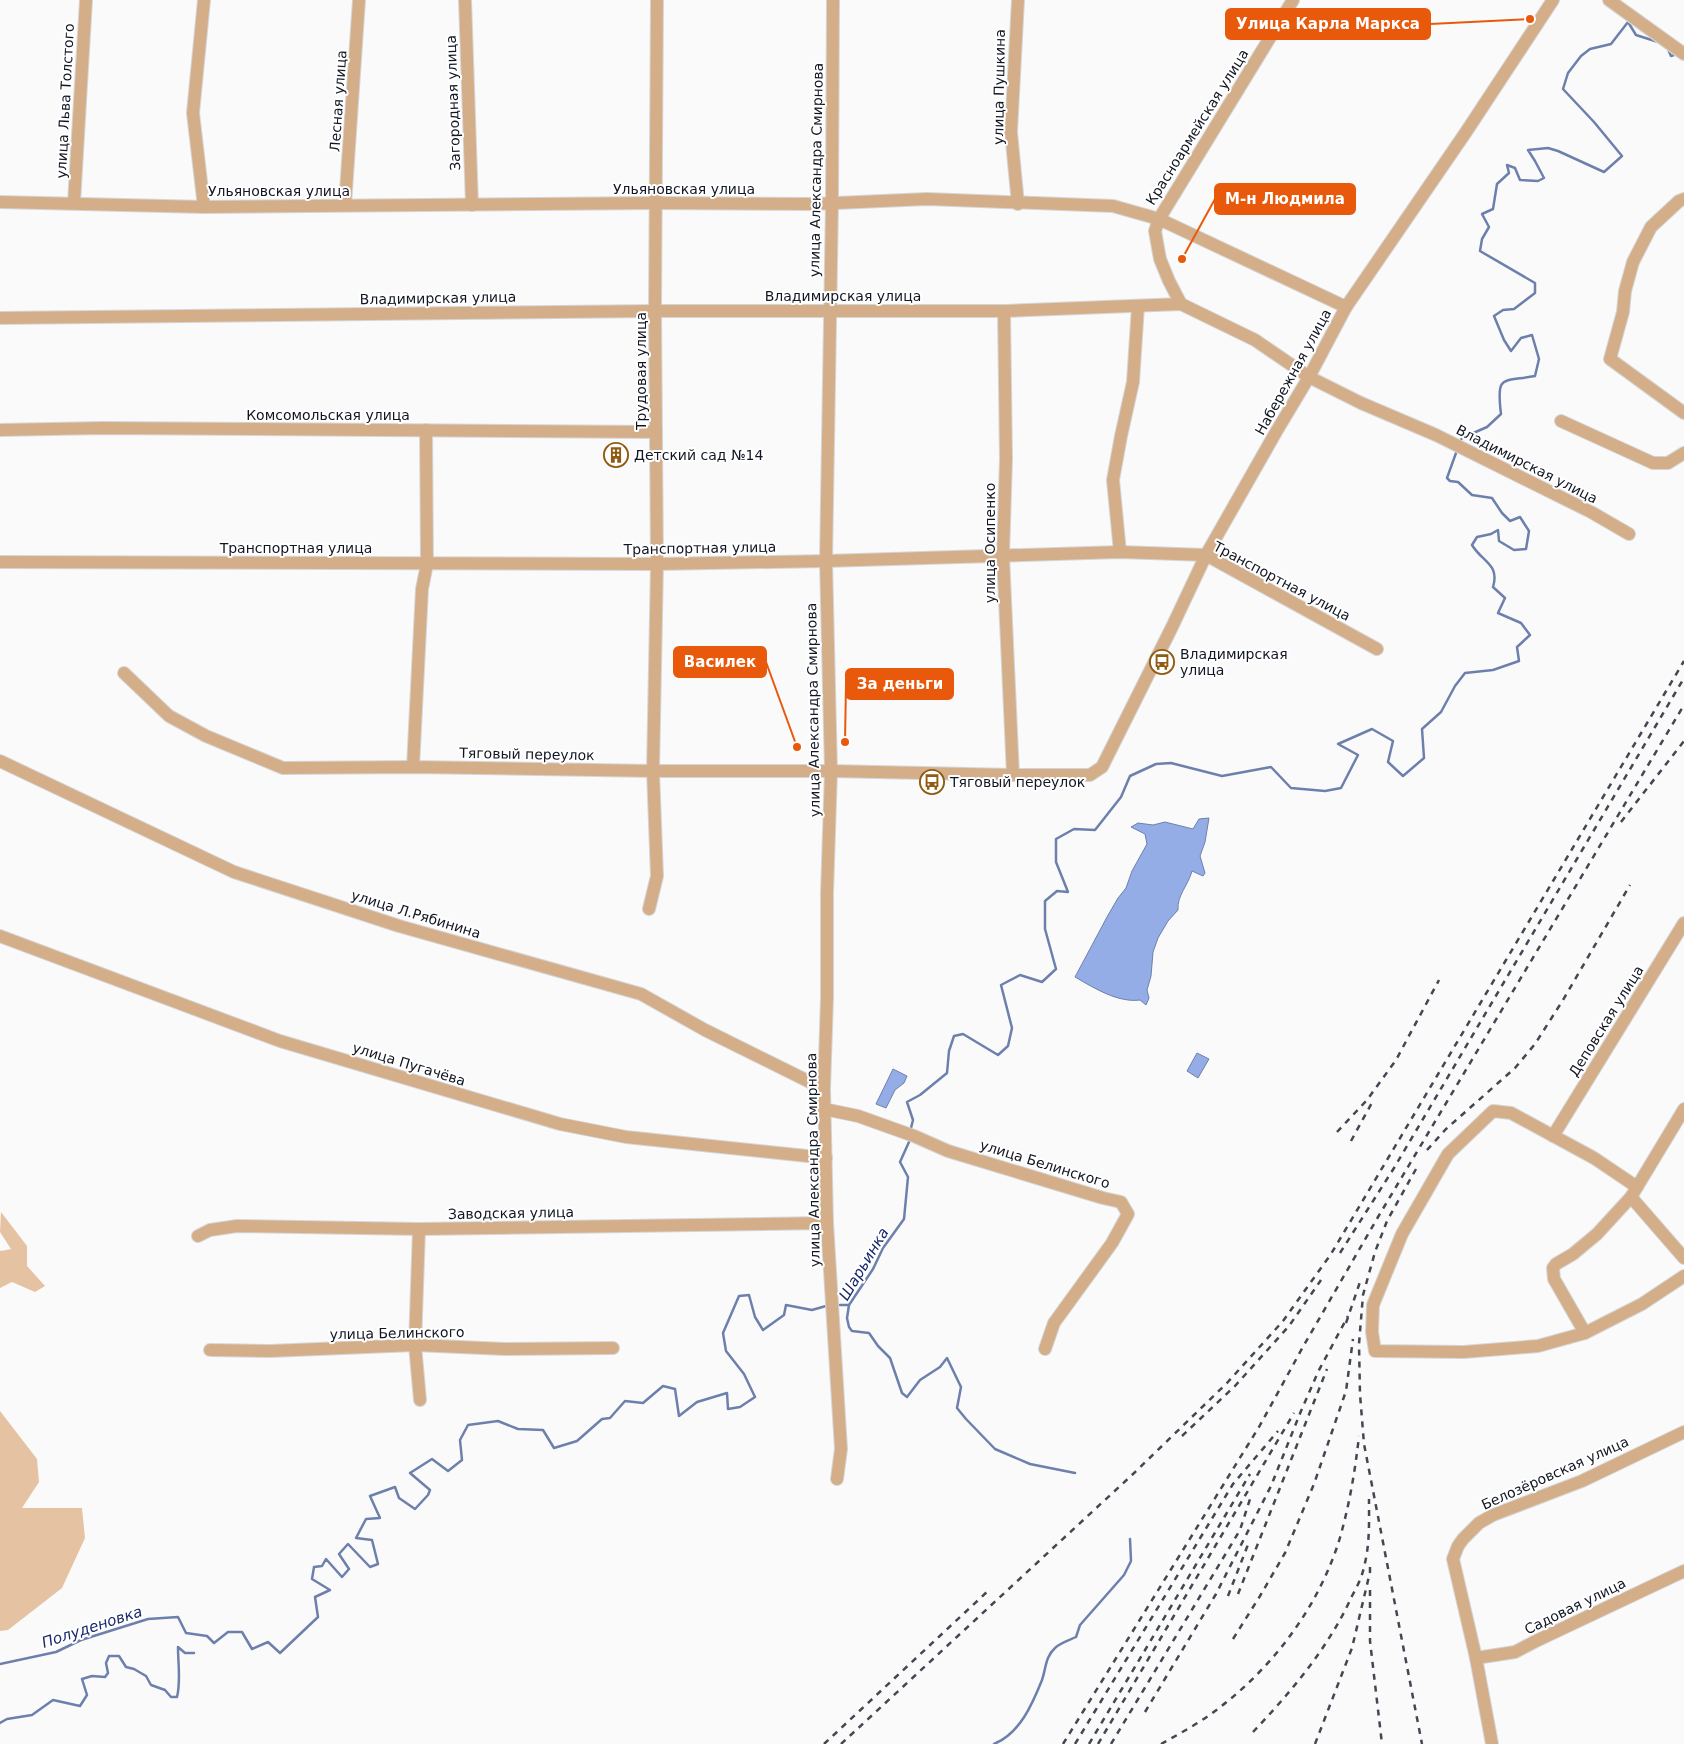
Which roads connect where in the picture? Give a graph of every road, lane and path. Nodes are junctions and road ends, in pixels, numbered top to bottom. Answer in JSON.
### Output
{"nodes":[{"id":1,"x":86,"y":0,"type":"edge"},
{"id":2,"x":204,"y":0,"type":"edge"},
{"id":3,"x":360,"y":0,"type":"edge"},
{"id":4,"x":465,"y":0,"type":"edge"},
{"id":5,"x":657,"y":0,"type":"edge"},
{"id":6,"x":833,"y":0,"type":"edge"},
{"id":7,"x":1018,"y":0,"type":"edge"},
{"id":8,"x":1293,"y":0,"type":"edge"},
{"id":9,"x":1553,"y":0,"type":"edge"},
{"id":10,"x":1609,"y":0,"type":"edge"},
{"id":11,"x":1684,"y":54,"type":"edge"},
{"id":12,"x":1684,"y":199,"type":"edge"},
{"id":13,"x":0,"y":202,"type":"edge"},
{"id":14,"x":74,"y":203,"type":"junction"},
{"id":15,"x":656,"y":203,"type":"junction"},
{"id":16,"x":832,"y":203,"type":"junction"},
{"id":17,"x":1018,"y":204,"type":"junction"},
{"id":18,"x":345,"y":205,"type":"junction"},
{"id":19,"x":472,"y":205,"type":"junction"},
{"id":20,"x":204,"y":206,"type":"junction"},
{"id":21,"x":1159,"y":219,"type":"junction"},
{"id":22,"x":1181,"y":304,"type":"junction"},
{"id":23,"x":1138,"y":306,"type":"junction"},
{"id":24,"x":1346,"y":307,"type":"junction"},
{"id":25,"x":655,"y":311,"type":"junction"},
{"id":26,"x":829,"y":311,"type":"junction"},
{"id":27,"x":1004,"y":311,"type":"junction"},
{"id":28,"x":0,"y":318,"type":"edge"},
{"id":29,"x":1309,"y":377,"type":"junction"},
{"id":30,"x":1684,"y":413,"type":"edge"},
{"id":31,"x":1561,"y":421,"type":"dead end"},
{"id":32,"x":0,"y":430,"type":"edge"},
{"id":33,"x":426,"y":430,"type":"junction"},
{"id":34,"x":656,"y":432,"type":"junction"},
{"id":35,"x":1684,"y":453,"type":"edge"},
{"id":36,"x":1629,"y":534,"type":"dead end"},
{"id":37,"x":1120,"y":552,"type":"junction"},
{"id":38,"x":1206,"y":555,"type":"junction"},
{"id":39,"x":1003,"y":556,"type":"junction"},
{"id":40,"x":0,"y":562,"type":"edge"},
{"id":41,"x":826,"y":562,"type":"junction"},
{"id":42,"x":427,"y":564,"type":"junction"},
{"id":43,"x":657,"y":564,"type":"junction"},
{"id":44,"x":1377,"y":649,"type":"dead end"},
{"id":45,"x":124,"y":673,"type":"dead end"},
{"id":46,"x":0,"y":761,"type":"edge"},
{"id":47,"x":413,"y":767,"type":"junction"},
{"id":48,"x":653,"y":771,"type":"junction"},
{"id":49,"x":831,"y":771,"type":"junction"},
{"id":50,"x":1013,"y":775,"type":"junction"},
{"id":51,"x":1090,"y":775,"type":"joint"},
{"id":52,"x":649,"y":909,"type":"dead end"},
{"id":53,"x":1684,"y":923,"type":"edge"},
{"id":54,"x":0,"y":936,"type":"edge"},
{"id":55,"x":824,"y":1089,"type":"junction"},
{"id":56,"x":1684,"y":1109,"type":"edge"},
{"id":57,"x":824,"y":1110,"type":"junction"},
{"id":58,"x":1553,"y":1136,"type":"junction"},
{"id":59,"x":826,"y":1158,"type":"junction"},
{"id":60,"x":1634,"y":1192,"type":"junction"},
{"id":61,"x":827,"y":1224,"type":"junction"},
{"id":62,"x":419,"y":1230,"type":"junction"},
{"id":63,"x":198,"y":1236,"type":"dead end"},
{"id":64,"x":1684,"y":1258,"type":"edge"},
{"id":65,"x":1684,"y":1276,"type":"edge"},
{"id":66,"x":1585,"y":1334,"type":"junction"},
{"id":67,"x":414,"y":1345,"type":"junction"},
{"id":68,"x":613,"y":1348,"type":"dead end"},
{"id":69,"x":1045,"y":1349,"type":"dead end"},
{"id":70,"x":210,"y":1350,"type":"dead end"},
{"id":71,"x":420,"y":1400,"type":"dead end"},
{"id":72,"x":1684,"y":1432,"type":"edge"},
{"id":73,"x":837,"y":1479,"type":"dead end"},
{"id":74,"x":1684,"y":1571,"type":"edge"},
{"id":75,"x":1476,"y":1658,"type":"junction"},
{"id":76,"x":1492,"y":1744,"type":"edge"}],
"edges":[{"from":1,"to":14,"type":"street","name":"улица Льва Толстого"},
{"from":2,"to":20,"type":"street"},
{"from":3,"to":18,"type":"street","name":"Лесная улица"},
{"from":4,"to":19,"type":"street","name":"Загородная улица"},
{"from":5,"to":15,"type":"street","name":"Трудовая улица"},
{"from":6,"to":16,"type":"street","name":"улица Александра Смирнова"},
{"from":7,"to":17,"type":"street","name":"улица Пушкина"},
{"from":8,"to":21,"type":"street","name":"Красноармейская улица"},
{"from":9,"to":24,"type":"street","name":"Набережная улица"},
{"from":10,"to":11,"type":"street"},
{"from":12,"to":30,"type":"street"},
{"from":13,"to":14,"type":"street","name":"Ульяновская улица"},
{"from":14,"to":20,"type":"street","name":"Ульяновская улица"},
{"from":15,"to":16,"type":"street","name":"Ульяновская улица"},
{"from":15,"to":19,"type":"street","name":"Ульяновская улица"},
{"from":15,"to":25,"type":"street","name":"Трудовая улица"},
{"from":16,"to":17,"type":"street","name":"Ульяновская улица"},
{"from":16,"to":26,"type":"street","name":"улица Александра Смирнова"},
{"from":17,"to":21,"type":"street","name":"Ульяновская улица"},
{"from":18,"to":19,"type":"street","name":"Ульяновская улица"},
{"from":18,"to":20,"type":"street","name":"Ульяновская улица"},
{"from":21,"to":22,"type":"street","name":"Красноармейская улица"},
{"from":21,"to":24,"type":"street","name":"Ульяновская улица"},
{"from":22,"to":23,"type":"street","name":"Владимирская улица"},
{"from":22,"to":29,"type":"street","name":"Владимирская улица"},
{"from":23,"to":27,"type":"street","name":"Владимирская улица"},
{"from":23,"to":37,"type":"street"},
{"from":24,"to":29,"type":"street","name":"Набережная улица"},
{"from":25,"to":26,"type":"street","name":"Владимирская улица"},
{"from":25,"to":28,"type":"street","name":"Владимирская улица"},
{"from":25,"to":34,"type":"street","name":"Трудовая улица"},
{"from":26,"to":27,"type":"street","name":"Владимирская улица"},
{"from":26,"to":41,"type":"street","name":"улица Александра Смирнова"},
{"from":27,"to":39,"type":"street","name":"улица Осипенко"},
{"from":29,"to":36,"type":"street","name":"Владимирская улица"},
{"from":29,"to":38,"type":"street","name":"Набережная улица"},
{"from":31,"to":35,"type":"street"},
{"from":32,"to":33,"type":"street","name":"Комсомольская улица"},
{"from":33,"to":34,"type":"street","name":"Комсомольская улица"},
{"from":33,"to":42,"type":"street"},
{"from":34,"to":43,"type":"street","name":"Трудовая улица"},
{"from":37,"to":38,"type":"street","name":"Транспортная улица"},
{"from":37,"to":39,"type":"street","name":"Транспортная улица"},
{"from":38,"to":44,"type":"street","name":"Транспортная улица"},
{"from":38,"to":51,"type":"street","name":"Набережная улица"},
{"from":39,"to":41,"type":"street","name":"Транспортная улица"},
{"from":39,"to":50,"type":"street","name":"улица Осипенко"},
{"from":40,"to":42,"type":"street","name":"Транспортная улица"},
{"from":41,"to":43,"type":"street","name":"Транспортная улица"},
{"from":41,"to":49,"type":"street","name":"улица Александра Смирнова"},
{"from":42,"to":43,"type":"street","name":"Транспортная улица"},
{"from":42,"to":47,"type":"street"},
{"from":43,"to":48,"type":"street","name":"Трудовая улица"},
{"from":45,"to":47,"type":"street","name":"Тяговый переулок"},
{"from":46,"to":55,"type":"street","name":"улица Л.Рябинина"},
{"from":47,"to":48,"type":"street","name":"Тяговый переулок"},
{"from":48,"to":49,"type":"street","name":"Тяговый переулок"},
{"from":48,"to":52,"type":"street","name":"Трудовая улица"},
{"from":49,"to":50,"type":"street","name":"Тяговый переулок"},
{"from":49,"to":55,"type":"street","name":"улица Александра Смирнова"},
{"from":50,"to":51,"type":"street","name":"Тяговый переулок"},
{"from":53,"to":58,"type":"street","name":"Деповская улица"},
{"from":54,"to":59,"type":"street","name":"улица Пугачёва"},
{"from":55,"to":57,"type":"street","name":"улица Александра Смирнова"},
{"from":56,"to":60,"type":"street"},
{"from":57,"to":59,"type":"street","name":"улица Александра Смирнова"},
{"from":57,"to":69,"type":"street","name":"улица Белинского"},
{"from":58,"to":60,"type":"street"},
{"from":58,"to":66,"type":"street"},
{"from":59,"to":61,"type":"street","name":"улица Александра Смирнова"},
{"from":60,"to":64,"type":"street"},
{"from":60,"to":66,"type":"street"},
{"from":61,"to":62,"type":"street","name":"Заводская улица"},
{"from":61,"to":73,"type":"street","name":"улица Александра Смирнова"},
{"from":62,"to":63,"type":"street","name":"Заводская улица"},
{"from":62,"to":67,"type":"street"},
{"from":65,"to":66,"type":"street"},
{"from":67,"to":68,"type":"street","name":"улица Белинского"},
{"from":67,"to":70,"type":"street","name":"улица Белинского"},
{"from":67,"to":71,"type":"street"},
{"from":72,"to":75,"type":"street","name":"Белозёровская улица"},
{"from":74,"to":75,"type":"street","name":"Садовая улица"},
{"from":75,"to":76,"type":"street"}]}
